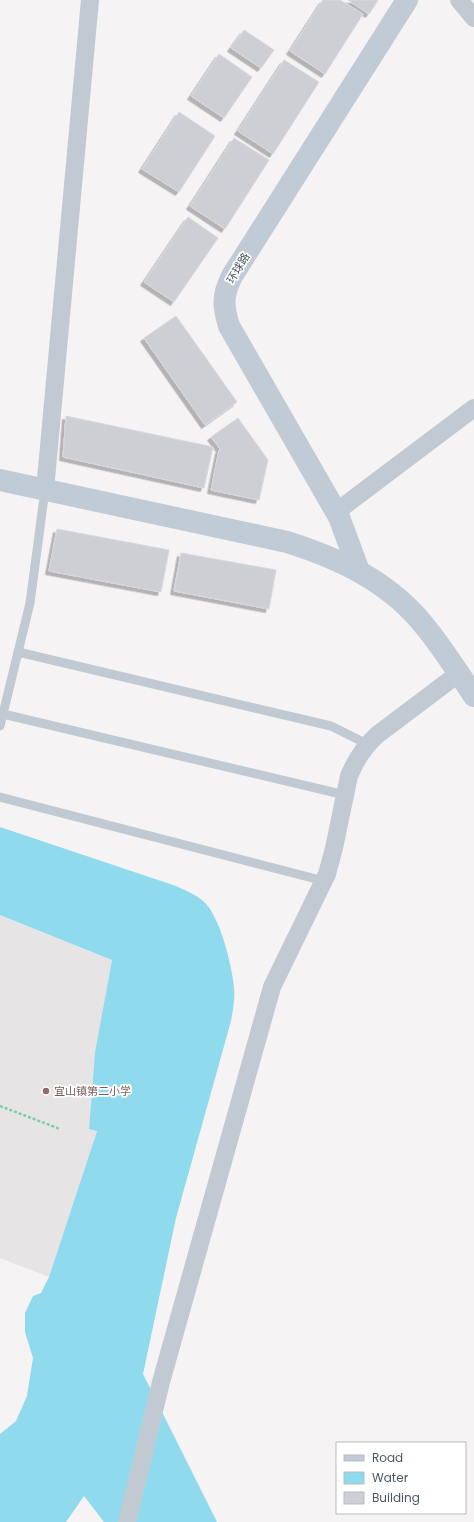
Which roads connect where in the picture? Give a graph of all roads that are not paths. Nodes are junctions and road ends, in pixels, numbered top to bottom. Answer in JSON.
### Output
{"nodes":[{"id":1,"x":90,"y":0,"type":"edge"},
{"id":2,"x":407,"y":0,"type":"edge"},
{"id":3,"x":459,"y":0,"type":"edge"},
{"id":4,"x":474,"y":18,"type":"edge"},
{"id":5,"x":474,"y":408,"type":"edge"},
{"id":6,"x":0,"y":480,"type":"edge"},
{"id":7,"x":45,"y":490,"type":"junction"},
{"id":8,"x":336,"y":512,"type":"junction"},
{"id":9,"x":359,"y":571,"type":"junction"},
{"id":10,"x":18,"y":652,"type":"junction"},
{"id":11,"x":458,"y":674,"type":"junction"},
{"id":12,"x":474,"y":696,"type":"edge"},
{"id":13,"x":3,"y":714,"type":"junction"},
{"id":14,"x":0,"y":726,"type":"edge"},
{"id":15,"x":367,"y":744,"type":"junction"},
{"id":16,"x":345,"y":794,"type":"junction"},
{"id":17,"x":0,"y":797,"type":"edge"},
{"id":18,"x":324,"y":880,"type":"junction"},
{"id":19,"x":127,"y":1522,"type":"edge"}],
"edges":[{"from":1,"to":7,"type":"street"},
{"from":2,"to":8,"type":"street","name":"环球路"},
{"from":3,"to":4,"type":"street"},
{"from":5,"to":8,"type":"street"},
{"from":6,"to":7,"type":"street"},
{"from":7,"to":9,"type":"street"},
{"from":7,"to":10,"type":"lane"},
{"from":8,"to":9,"type":"street","name":"环球路"},
{"from":9,"to":11,"type":"street"},
{"from":10,"to":13,"type":"lane"},
{"from":10,"to":15,"type":"lane"},
{"from":11,"to":12,"type":"street"},
{"from":11,"to":15,"type":"street"},
{"from":13,"to":14,"type":"lane"},
{"from":13,"to":16,"type":"lane"},
{"from":15,"to":16,"type":"street"},
{"from":16,"to":18,"type":"street"},
{"from":17,"to":18,"type":"lane"},
{"from":18,"to":19,"type":"street"}]}
